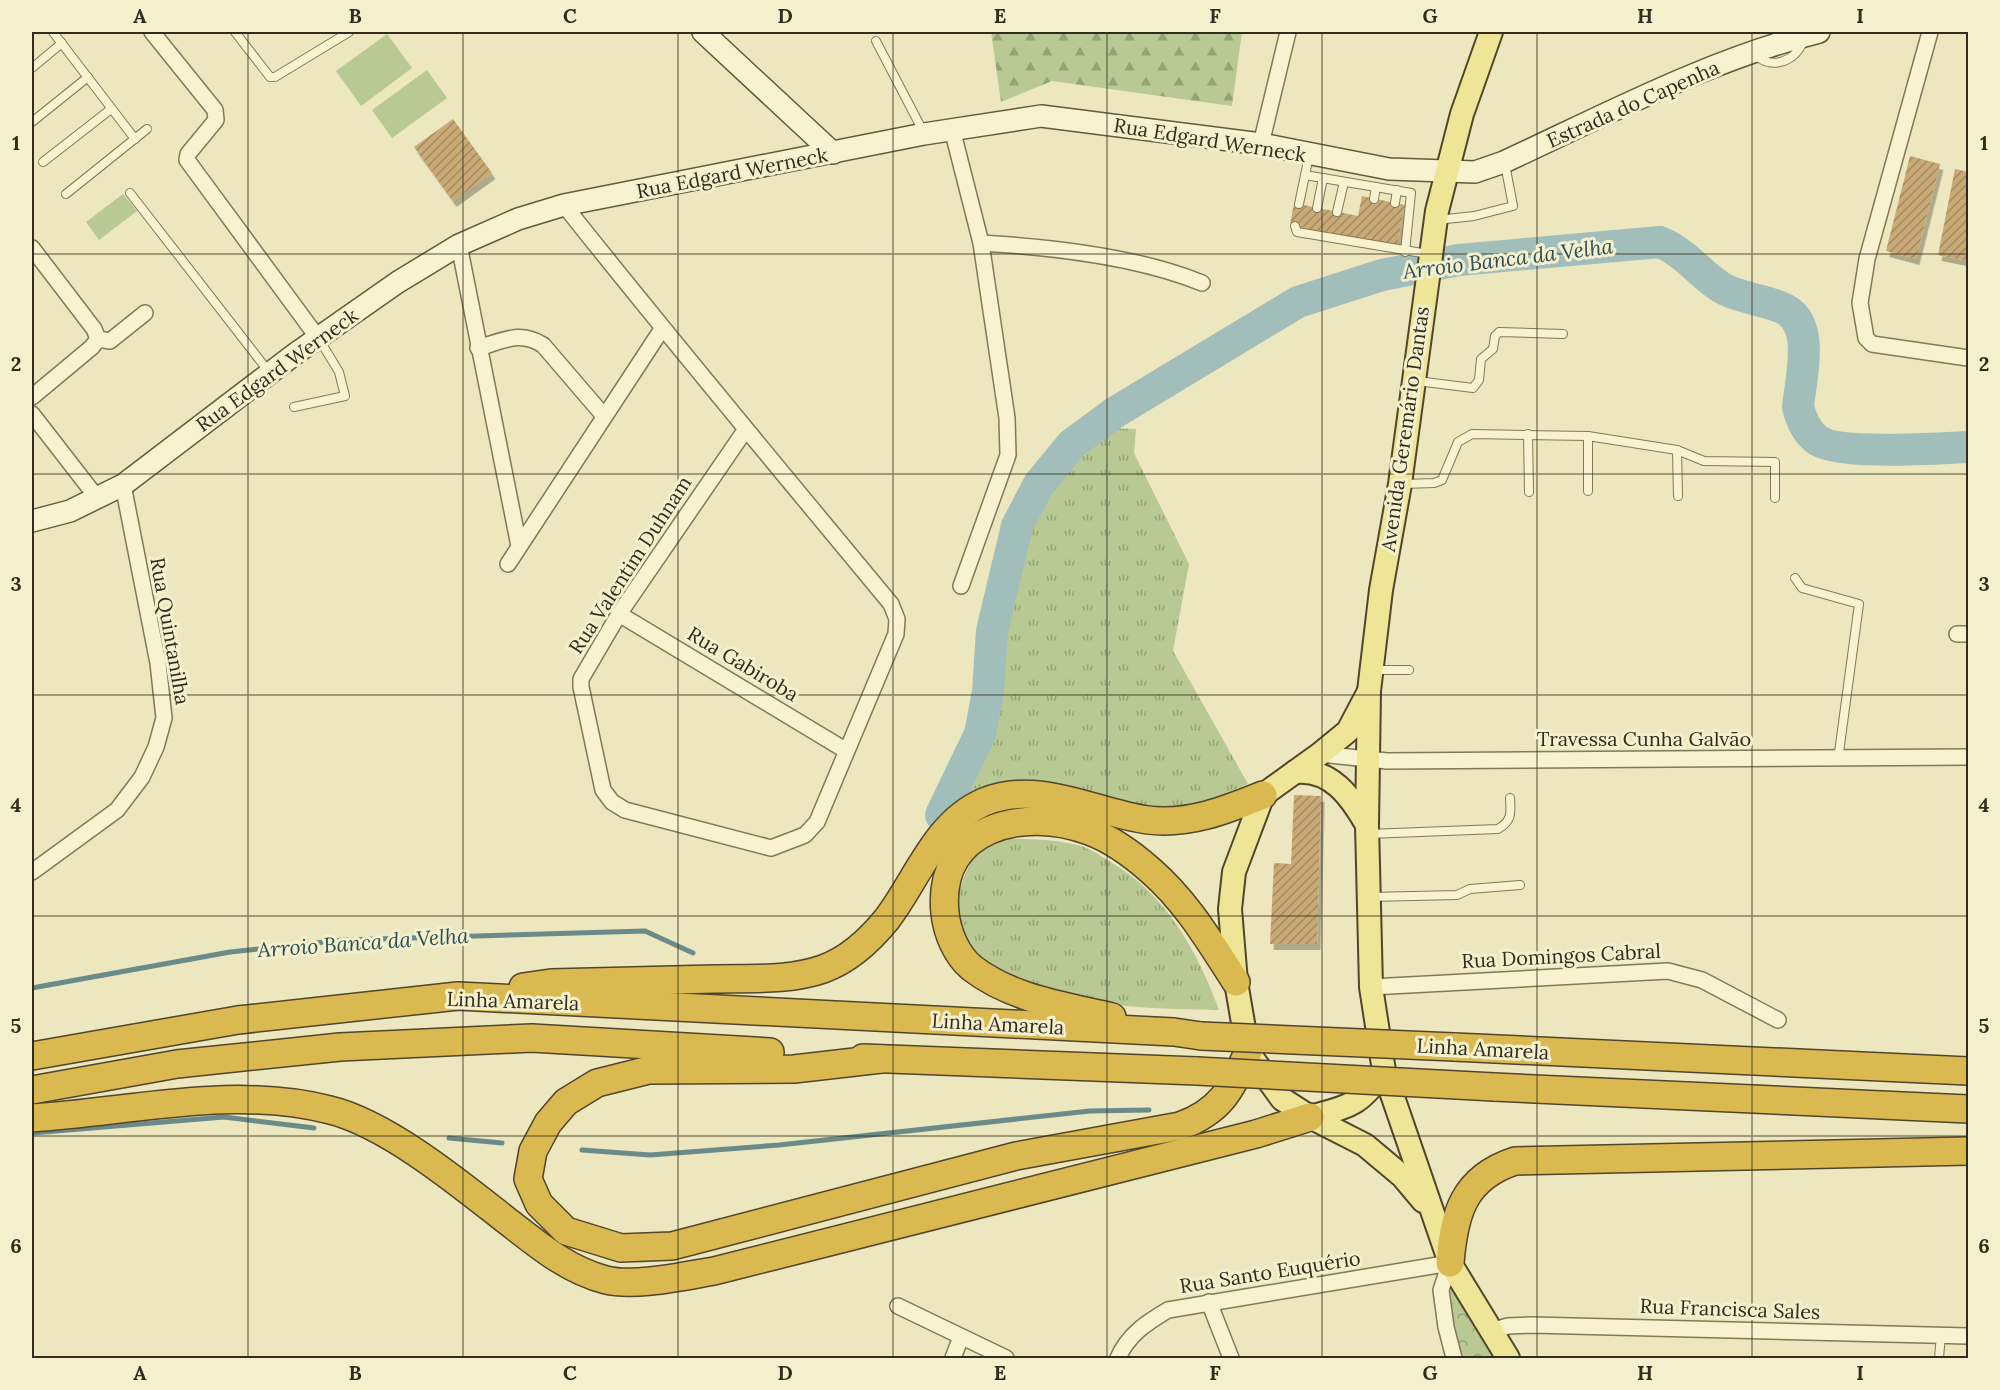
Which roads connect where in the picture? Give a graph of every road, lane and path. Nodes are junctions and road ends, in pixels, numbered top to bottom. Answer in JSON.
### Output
{"nodes":[{"id":1,"x":53,"y":32,"type":"edge"},
{"id":2,"x":152,"y":32,"type":"edge"},
{"id":3,"x":236,"y":32,"type":"edge"},
{"id":4,"x":349,"y":32,"type":"edge"},
{"id":5,"x":703,"y":32,"type":"edge"},
{"id":6,"x":1288,"y":32,"type":"edge"},
{"id":7,"x":1491,"y":32,"type":"edge"},
{"id":8,"x":1930,"y":32,"type":"edge"},
{"id":9,"x":1813,"y":33,"type":"edge"},
{"id":10,"x":876,"y":41,"type":"dead end"},
{"id":11,"x":62,"y":44,"type":"junction"},
{"id":12,"x":32,"y":68,"type":"edge"},
{"id":13,"x":88,"y":77,"type":"junction"},
{"id":14,"x":111,"y":109,"type":"junction"},
{"id":15,"x":32,"y":122,"type":"edge"},
{"id":16,"x":147,"y":129,"type":"dead end"},
{"id":17,"x":952,"y":129,"type":"junction"},
{"id":18,"x":924,"y":134,"type":"junction"},
{"id":19,"x":135,"y":139,"type":"junction"},
{"id":20,"x":1262,"y":144,"type":"junction"},
{"id":21,"x":833,"y":153,"type":"junction"},
{"id":22,"x":1309,"y":154,"type":"junction"},
{"id":23,"x":43,"y":162,"type":"dead end"},
{"id":24,"x":1504,"y":162,"type":"junction"},
{"id":25,"x":1447,"y":172,"type":"junction"},
{"id":26,"x":1305,"y":176,"type":"junction"},
{"id":27,"x":1323,"y":178,"type":"junction"},
{"id":28,"x":1344,"y":182,"type":"junction"},
{"id":29,"x":1376,"y":187,"type":"junction"},
{"id":30,"x":1397,"y":190,"type":"junction"},
{"id":31,"x":130,"y":193,"type":"dead end"},
{"id":32,"x":66,"y":194,"type":"dead end"},
{"id":33,"x":1374,"y":199,"type":"dead end"},
{"id":34,"x":1395,"y":203,"type":"dead end"},
{"id":35,"x":1299,"y":204,"type":"dead end"},
{"id":36,"x":564,"y":205,"type":"junction"},
{"id":37,"x":1317,"y":208,"type":"dead end"},
{"id":38,"x":1337,"y":212,"type":"dead end"},
{"id":39,"x":1436,"y":220,"type":"junction"},
{"id":40,"x":1295,"y":226,"type":"dead end"},
{"id":41,"x":981,"y":243,"type":"junction"},
{"id":42,"x":459,"y":245,"type":"junction"},
{"id":43,"x":32,"y":248,"type":"edge"},
{"id":44,"x":1405,"y":252,"type":"junction"},
{"id":45,"x":1431,"y":256,"type":"junction"},
{"id":46,"x":1202,"y":283,"type":"dead end"},
{"id":47,"x":145,"y":313,"type":"dead end"},
{"id":48,"x":662,"y":329,"type":"junction"},
{"id":49,"x":1563,"y":334,"type":"dead end"},
{"id":50,"x":318,"y":338,"type":"junction"},
{"id":51,"x":98,"y":339,"type":"junction"},
{"id":52,"x":478,"y":348,"type":"junction"},
{"id":53,"x":1968,"y":358,"type":"edge"},
{"id":54,"x":270,"y":373,"type":"junction"},
{"id":55,"x":1412,"y":380,"type":"junction"},
{"id":56,"x":32,"y":397,"type":"edge"},
{"id":57,"x":294,"y":407,"type":"dead end"},
{"id":58,"x":32,"y":414,"type":"edge"},
{"id":59,"x":604,"y":416,"type":"junction"},
{"id":60,"x":746,"y":429,"type":"junction"},
{"id":61,"x":1528,"y":434,"type":"junction"},
{"id":62,"x":1588,"y":436,"type":"junction"},
{"id":63,"x":1677,"y":450,"type":"junction"},
{"id":64,"x":1400,"y":484,"type":"junction"},
{"id":65,"x":123,"y":485,"type":"junction"},
{"id":66,"x":1588,"y":491,"type":"dead end"},
{"id":67,"x":1529,"y":492,"type":"dead end"},
{"id":68,"x":1678,"y":496,"type":"dead end"},
{"id":69,"x":1775,"y":498,"type":"dead end"},
{"id":70,"x":98,"y":499,"type":"junction"},
{"id":71,"x":32,"y":521,"type":"edge"},
{"id":72,"x":519,"y":546,"type":"junction"},
{"id":73,"x":508,"y":564,"type":"dead end"},
{"id":74,"x":1795,"y":578,"type":"dead end"},
{"id":75,"x":961,"y":586,"type":"dead end"},
{"id":76,"x":619,"y":614,"type":"junction"},
{"id":77,"x":1409,"y":670,"type":"dead end"},
{"id":78,"x":1370,"y":680,"type":"junction"},
{"id":79,"x":845,"y":750,"type":"junction"},
{"id":80,"x":1320,"y":754,"type":"junction"},
{"id":81,"x":1968,"y":757,"type":"edge"},
{"id":82,"x":1367,"y":758,"type":"junction"},
{"id":83,"x":1839,"y":760,"type":"junction"},
{"id":84,"x":1295,"y":772,"type":"junction"},
{"id":85,"x":1263,"y":795,"type":"junction"},
{"id":86,"x":1510,"y":798,"type":"dead end"},
{"id":87,"x":1367,"y":830,"type":"junction"},
{"id":88,"x":32,"y":872,"type":"edge"},
{"id":89,"x":1520,"y":885,"type":"dead end"},
{"id":90,"x":1368,"y":897,"type":"junction"},
{"id":91,"x":1236,"y":982,"type":"junction"},
{"id":92,"x":1371,"y":987,"type":"junction"},
{"id":93,"x":458,"y":996,"type":"junction"},
{"id":94,"x":1778,"y":1020,"type":"dead end"},
{"id":95,"x":1173,"y":1032,"type":"junction"},
{"id":96,"x":1248,"y":1052,"type":"junction"},
{"id":97,"x":32,"y":1056,"type":"edge"},
{"id":98,"x":881,"y":1059,"type":"junction"},
{"id":99,"x":1384,"y":1071,"type":"junction"},
{"id":100,"x":1968,"y":1071,"type":"edge"},
{"id":101,"x":32,"y":1090,"type":"edge"},
{"id":102,"x":1968,"y":1109,"type":"edge"},
{"id":103,"x":1310,"y":1117,"type":"junction"},
{"id":104,"x":32,"y":1118,"type":"edge"},
{"id":105,"x":1968,"y":1151,"type":"edge"},
{"id":106,"x":1433,"y":1213,"type":"junction"},
{"id":107,"x":1450,"y":1263,"type":"junction"},
{"id":108,"x":1209,"y":1302,"type":"junction"},
{"id":109,"x":898,"y":1306,"type":"dead end"},
{"id":110,"x":1491,"y":1331,"type":"junction"},
{"id":111,"x":1941,"y":1335,"type":"junction"},
{"id":112,"x":1968,"y":1336,"type":"edge"},
{"id":113,"x":961,"y":1338,"type":"junction"},
{"id":114,"x":953,"y":1359,"type":"edge"},
{"id":115,"x":1006,"y":1359,"type":"edge"},
{"id":116,"x":1118,"y":1359,"type":"edge"},
{"id":117,"x":1231,"y":1359,"type":"edge"},
{"id":118,"x":1454,"y":1359,"type":"edge"},
{"id":119,"x":1508,"y":1359,"type":"edge"},
{"id":120,"x":1939,"y":1359,"type":"edge"}],
"edges":[{"from":1,"to":11,"type":"lane"},
{"from":2,"to":50,"type":"street"},
{"from":3,"to":4,"type":"lane"},
{"from":5,"to":21,"type":"street"},
{"from":6,"to":20,"type":"street"},
{"from":7,"to":25,"type":"main road","name":"Avenida Geremário Dantas"},
{"from":8,"to":53,"type":"street"},
{"from":9,"to":24,"type":"street","name":"Estrada do Capenha"},
{"from":10,"to":18,"type":"lane"},
{"from":11,"to":12,"type":"lane"},
{"from":11,"to":13,"type":"lane"},
{"from":13,"to":14,"type":"lane"},
{"from":13,"to":15,"type":"lane"},
{"from":14,"to":19,"type":"lane"},
{"from":14,"to":23,"type":"lane"},
{"from":16,"to":19,"type":"lane"},
{"from":17,"to":18,"type":"street","name":"Rua Edgard Werneck"},
{"from":17,"to":20,"type":"street","name":"Rua Edgard Werneck"},
{"from":17,"to":41,"type":"street"},
{"from":18,"to":21,"type":"street","name":"Rua Edgard Werneck"},
{"from":19,"to":32,"type":"lane"},
{"from":20,"to":22,"type":"street","name":"Rua Edgard Werneck"},
{"from":21,"to":36,"type":"street","name":"Rua Edgard Werneck"},
{"from":22,"to":25,"type":"street","name":"Rua Edgard Werneck"},
{"from":22,"to":26,"type":"lane"},
{"from":24,"to":25,"type":"street","name":"Estrada do Capenha"},
{"from":24,"to":39,"type":"lane"},
{"from":25,"to":39,"type":"main road","name":"Avenida Geremário Dantas"},
{"from":26,"to":27,"type":"lane"},
{"from":26,"to":35,"type":"lane"},
{"from":27,"to":28,"type":"lane"},
{"from":27,"to":37,"type":"lane"},
{"from":28,"to":29,"type":"lane"},
{"from":28,"to":38,"type":"lane"},
{"from":29,"to":30,"type":"lane"},
{"from":29,"to":33,"type":"lane"},
{"from":30,"to":34,"type":"lane"},
{"from":30,"to":44,"type":"lane"},
{"from":31,"to":54,"type":"lane"},
{"from":36,"to":42,"type":"street","name":"Rua Edgard Werneck"},
{"from":36,"to":48,"type":"street","name":"Rua Valentim Duhnam"},
{"from":39,"to":45,"type":"main road","name":"Avenida Geremário Dantas"},
{"from":40,"to":44,"type":"lane"},
{"from":41,"to":46,"type":"street"},
{"from":41,"to":75,"type":"street"},
{"from":42,"to":50,"type":"street","name":"Rua Edgard Werneck"},
{"from":42,"to":52,"type":"street"},
{"from":43,"to":51,"type":"street"},
{"from":44,"to":45,"type":"lane"},
{"from":45,"to":55,"type":"main road","name":"Avenida Geremário Dantas"},
{"from":47,"to":51,"type":"street"},
{"from":48,"to":59,"type":"street"},
{"from":48,"to":60,"type":"street","name":"Rua Valentim Duhnam"},
{"from":49,"to":55,"type":"lane"},
{"from":50,"to":54,"type":"street","name":"Rua Edgard Werneck"},
{"from":50,"to":57,"type":"lane"},
{"from":51,"to":56,"type":"street"},
{"from":52,"to":59,"type":"street"},
{"from":52,"to":72,"type":"street"},
{"from":54,"to":65,"type":"street","name":"Rua Edgard Werneck"},
{"from":55,"to":64,"type":"main road","name":"Avenida Geremário Dantas"},
{"from":58,"to":70,"type":"street"},
{"from":59,"to":72,"type":"street"},
{"from":60,"to":76,"type":"street","name":"Rua Valentim Duhnam"},
{"from":60,"to":79,"type":"street","name":"Rua Valentim Duhnam"},
{"from":61,"to":62,"type":"lane"},
{"from":61,"to":64,"type":"lane"},
{"from":61,"to":67,"type":"lane"},
{"from":62,"to":63,"type":"lane"},
{"from":62,"to":66,"type":"lane"},
{"from":63,"to":68,"type":"lane"},
{"from":63,"to":69,"type":"lane"},
{"from":64,"to":78,"type":"main road","name":"Avenida Geremário Dantas"},
{"from":65,"to":70,"type":"street","name":"Rua Edgard Werneck"},
{"from":65,"to":88,"type":"street","name":"Rua Quintanilha"},
{"from":70,"to":71,"type":"street","name":"Rua Edgard Werneck"},
{"from":72,"to":73,"type":"street"},
{"from":74,"to":83,"type":"lane"},
{"from":76,"to":79,"type":"street","name":"Rua Gabiroba"},
{"from":76,"to":79,"type":"street","name":"Rua Valentim Duhnam"},
{"from":77,"to":78,"type":"lane"},
{"from":78,"to":80,"type":"main road","name":"Avenida Geremário Dantas"},
{"from":78,"to":82,"type":"main road","name":"Avenida Geremário Dantas"},
{"from":80,"to":82,"type":"street","name":"Travessa Cunha Galvão"},
{"from":80,"to":84,"type":"main road","name":"Avenida Geremário Dantas"},
{"from":81,"to":83,"type":"street","name":"Travessa Cunha Galvão"},
{"from":82,"to":83,"type":"street","name":"Travessa Cunha Galvão"},
{"from":82,"to":87,"type":"main road","name":"Avenida Geremário Dantas"},
{"from":84,"to":85,"type":"main road","name":"Avenida Geremário Dantas"},
{"from":84,"to":87,"type":"main road"},
{"from":85,"to":91,"type":"main road","name":"Avenida Geremário Dantas"},
{"from":85,"to":93,"type":"highway"},
{"from":86,"to":87,"type":"lane"},
{"from":87,"to":90,"type":"main road","name":"Avenida Geremário Dantas"},
{"from":89,"to":90,"type":"lane"},
{"from":90,"to":92,"type":"main road","name":"Avenida Geremário Dantas"},
{"from":91,"to":95,"type":"highway"},
{"from":91,"to":96,"type":"main road","name":"Avenida Geremário Dantas"},
{"from":92,"to":94,"type":"street","name":"Rua Domingos Cabral"},
{"from":92,"to":99,"type":"main road","name":"Avenida Geremário Dantas"},
{"from":93,"to":95,"type":"highway","name":"Linha Amarela"},
{"from":93,"to":97,"type":"highway","name":"Linha Amarela"},
{"from":95,"to":100,"type":"highway","name":"Linha Amarela","bridge":true},
{"from":96,"to":98,"type":"highway"},
{"from":96,"to":103,"type":"main road","name":"Avenida Geremário Dantas"},
{"from":98,"to":101,"type":"highway","name":"Linha Amarela"},
{"from":98,"to":102,"type":"highway","name":"Linha Amarela","bridge":true},
{"from":99,"to":103,"type":"main road"},
{"from":99,"to":106,"type":"main road","name":"Avenida Geremário Dantas"},
{"from":103,"to":104,"type":"highway"},
{"from":103,"to":106,"type":"main road","name":"Avenida Geremário Dantas"},
{"from":105,"to":107,"type":"highway"},
{"from":106,"to":107,"type":"main road","name":"Avenida Geremário Dantas"},
{"from":107,"to":108,"type":"street","name":"Rua Santo Euquério"},
{"from":107,"to":110,"type":"main road","name":"Avenida Geremário Dantas"},
{"from":107,"to":118,"type":"street"},
{"from":108,"to":116,"type":"street","name":"Rua Santo Euquério"},
{"from":108,"to":117,"type":"street"},
{"from":109,"to":113,"type":"street"},
{"from":110,"to":111,"type":"street","name":"Rua Francisca Sales"},
{"from":110,"to":119,"type":"main road","name":"Avenida Geremário Dantas"},
{"from":111,"to":112,"type":"street","name":"Rua Francisca Sales"},
{"from":111,"to":120,"type":"lane"},
{"from":113,"to":114,"type":"street"},
{"from":113,"to":115,"type":"street"}]}
